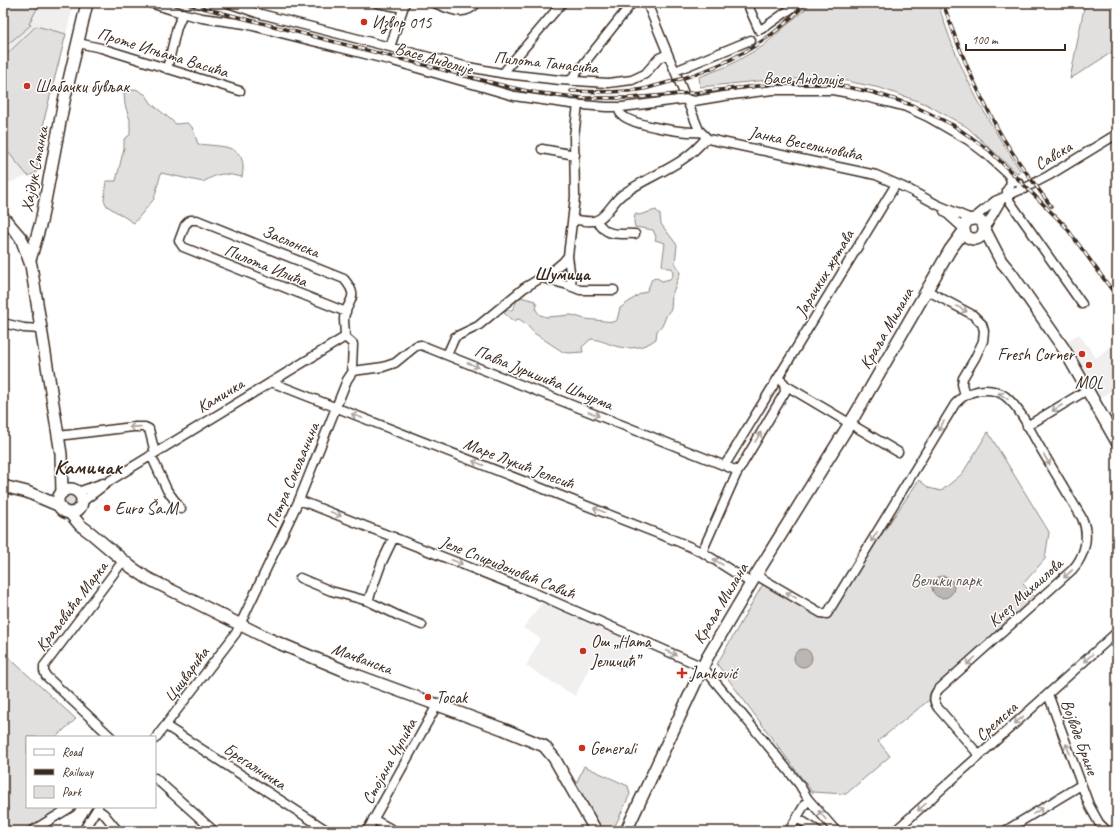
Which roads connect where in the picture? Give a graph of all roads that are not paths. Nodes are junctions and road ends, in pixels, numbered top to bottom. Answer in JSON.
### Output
{"nodes":[{"id":1,"x":87,"y":3,"type":"edge"},
{"id":2,"x":150,"y":3,"type":"edge"},
{"id":3,"x":228,"y":3,"type":"edge"},
{"id":4,"x":377,"y":3,"type":"edge"},
{"id":5,"x":434,"y":3,"type":"edge"},
{"id":6,"x":477,"y":3,"type":"edge"},
{"id":7,"x":562,"y":3,"type":"edge"},
{"id":8,"x":632,"y":3,"type":"edge"},
{"id":9,"x":647,"y":3,"type":"edge"},
{"id":10,"x":747,"y":3,"type":"edge"},
{"id":11,"x":799,"y":3,"type":"edge"},
{"id":12,"x":404,"y":6,"type":"edge"},
{"id":13,"x":183,"y":13,"type":"junction"},
{"id":14,"x":751,"y":40,"type":"dead end"},
{"id":15,"x":78,"y":43,"type":"junction"},
{"id":16,"x":390,"y":47,"type":"junction"},
{"id":17,"x":668,"y":54,"type":"junction"},
{"id":18,"x":167,"y":69,"type":"junction"},
{"id":19,"x":675,"y":71,"type":"junction"},
{"id":20,"x":503,"y":73,"type":"junction"},
{"id":21,"x":570,"y":81,"type":"junction"},
{"id":22,"x":240,"y":91,"type":"dead end"},
{"id":23,"x":686,"y":99,"type":"junction"},
{"id":24,"x":578,"y":105,"type":"junction"},
{"id":25,"x":618,"y":107,"type":"junction"},
{"id":26,"x":1117,"y":134,"type":"edge"},
{"id":27,"x":704,"y":135,"type":"junction"},
{"id":28,"x":542,"y":148,"type":"dead end"},
{"id":29,"x":575,"y":155,"type":"junction"},
{"id":30,"x":1011,"y":180,"type":"junction"},
{"id":31,"x":896,"y":184,"type":"junction"},
{"id":32,"x":1024,"y":189,"type":"junction"},
{"id":33,"x":1005,"y":197,"type":"junction"},
{"id":34,"x":938,"y":205,"type":"junction"},
{"id":35,"x":3,"y":216,"type":"edge"},
{"id":36,"x":973,"y":219,"type":"junction"},
{"id":37,"x":596,"y":220,"type":"junction"},
{"id":38,"x":572,"y":224,"type":"junction"},
{"id":39,"x":974,"y":232,"type":"junction"},
{"id":40,"x":634,"y":234,"type":"dead end"},
{"id":41,"x":180,"y":240,"type":"joint"},
{"id":42,"x":568,"y":256,"type":"junction"},
{"id":43,"x":30,"y":260,"type":"junction"},
{"id":44,"x":542,"y":278,"type":"junction"},
{"id":45,"x":572,"y":287,"type":"junction"},
{"id":46,"x":614,"y":290,"type":"dead end"},
{"id":47,"x":928,"y":290,"type":"junction"},
{"id":48,"x":1082,"y":304,"type":"dead end"},
{"id":49,"x":346,"y":312,"type":"junction"},
{"id":50,"x":3,"y":323,"type":"edge"},
{"id":51,"x":41,"y":330,"type":"junction"},
{"id":52,"x":345,"y":337,"type":"junction"},
{"id":53,"x":447,"y":355,"type":"junction"},
{"id":54,"x":353,"y":371,"type":"junction"},
{"id":55,"x":778,"y":378,"type":"junction"},
{"id":56,"x":271,"y":382,"type":"junction"},
{"id":57,"x":785,"y":386,"type":"junction"},
{"id":58,"x":1087,"y":390,"type":"junction"},
{"id":59,"x":965,"y":396,"type":"junction"},
{"id":60,"x":336,"y":408,"type":"junction"},
{"id":61,"x":850,"y":423,"type":"junction"},
{"id":62,"x":1027,"y":426,"type":"junction"},
{"id":63,"x":58,"y":436,"type":"junction"},
{"id":64,"x":1117,"y":442,"type":"edge"},
{"id":65,"x":898,"y":452,"type":"dead end"},
{"id":66,"x":153,"y":454,"type":"junction"},
{"id":67,"x":725,"y":465,"type":"junction"},
{"id":68,"x":738,"y":471,"type":"junction"},
{"id":69,"x":3,"y":486,"type":"edge"},
{"id":70,"x":27,"y":492,"type":"junction"},
{"id":71,"x":72,"y":499,"type":"junction"},
{"id":72,"x":299,"y":500,"type":"junction"},
{"id":73,"x":181,"y":510,"type":"dead end"},
{"id":74,"x":394,"y":537,"type":"junction"},
{"id":75,"x":702,"y":552,"type":"junction"},
{"id":76,"x":123,"y":561,"type":"junction"},
{"id":77,"x":300,"y":578,"type":"dead end"},
{"id":78,"x":753,"y":579,"type":"junction"},
{"id":79,"x":368,"y":601,"type":"junction"},
{"id":80,"x":239,"y":624,"type":"junction"},
{"id":81,"x":422,"y":625,"type":"dead end"},
{"id":82,"x":1117,"y":632,"type":"edge"},
{"id":83,"x":703,"y":667,"type":"junction"},
{"id":84,"x":1048,"y":694,"type":"junction"},
{"id":85,"x":437,"y":705,"type":"junction"},
{"id":86,"x":166,"y":726,"type":"junction"},
{"id":87,"x":110,"y":736,"type":"edge"},
{"id":88,"x":156,"y":738,"type":"edge"},
{"id":89,"x":980,"y":755,"type":"junction"},
{"id":90,"x":156,"y":779,"type":"edge"},
{"id":91,"x":1081,"y":785,"type":"junction"},
{"id":92,"x":808,"y":799,"type":"junction"},
{"id":93,"x":70,"y":808,"type":"edge"},
{"id":94,"x":97,"y":808,"type":"edge"},
{"id":95,"x":797,"y":818,"type":"junction"},
{"id":96,"x":373,"y":820,"type":"junction"},
{"id":97,"x":44,"y":828,"type":"edge"},
{"id":98,"x":626,"y":830,"type":"edge"},
{"id":99,"x":32,"y":831,"type":"edge"},
{"id":100,"x":83,"y":831,"type":"edge"},
{"id":101,"x":118,"y":831,"type":"edge"},
{"id":102,"x":214,"y":831,"type":"edge"},
{"id":103,"x":328,"y":831,"type":"edge"},
{"id":104,"x":367,"y":831,"type":"edge"},
{"id":105,"x":395,"y":831,"type":"edge"},
{"id":106,"x":596,"y":831,"type":"edge"},
{"id":107,"x":789,"y":831,"type":"edge"},
{"id":108,"x":818,"y":831,"type":"edge"},
{"id":109,"x":836,"y":831,"type":"edge"},
{"id":110,"x":894,"y":831,"type":"edge"},
{"id":111,"x":1005,"y":831,"type":"edge"},
{"id":112,"x":1107,"y":831,"type":"edge"}],
"edges":[{"from":1,"to":15,"type":"main road","name":"Хајдук Станка"},
{"from":2,"to":13,"type":"street","name":"Васе Андолије"},
{"from":3,"to":16,"type":"street","name":"Пилота Танасића"},
{"from":4,"to":12,"type":"street"},
{"from":5,"to":6,"type":"street"},
{"from":7,"to":20,"type":"street"},
{"from":8,"to":21,"type":"street"},
{"from":9,"to":17,"type":"street"},
{"from":10,"to":11,"type":"street"},
{"from":12,"to":16,"type":"street"},
{"from":13,"to":18,"type":"street"},
{"from":13,"to":24,"type":"street","name":"Васе Андолије"},
{"from":14,"to":19,"type":"street"},
{"from":15,"to":18,"type":"street","name":"Проте Игњата Васића"},
{"from":15,"to":43,"type":"main road","name":"Хајдук Станка"},
{"from":16,"to":20,"type":"street","name":"Пилота Танасића"},
{"from":17,"to":19,"type":"street"},
{"from":17,"to":21,"type":"street","name":"Пилота Танасића"},
{"from":18,"to":22,"type":"street","name":"Проте Игњата Васића"},
{"from":19,"to":23,"type":"street"},
{"from":20,"to":21,"type":"street","name":"Пилота Танасића"},
{"from":23,"to":25,"type":"street","name":"Васе Андолије"},
{"from":23,"to":27,"type":"street"},
{"from":23,"to":30,"type":"street","name":"Васе Андолије"},
{"from":24,"to":25,"type":"street","name":"Васе Андолије"},
{"from":24,"to":29,"type":"street"},
{"from":25,"to":27,"type":"street"},
{"from":26,"to":32,"type":"street","name":"Савска"},
{"from":27,"to":31,"type":"street","name":"Јанка Веселиновића"},
{"from":27,"to":37,"type":"street"},
{"from":28,"to":29,"type":"street"},
{"from":29,"to":38,"type":"street"},
{"from":30,"to":32,"type":"street","name":"Васе Андолије"},
{"from":30,"to":33,"type":"street"},
{"from":31,"to":34,"type":"street","name":"Јанка Веселиновића"},
{"from":31,"to":55,"type":"street","name":"Јарачких жртава"},
{"from":32,"to":33,"type":"street","name":"Савска"},
{"from":33,"to":36,"type":"street","name":"Савска"},
{"from":33,"to":39,"type":"street"},
{"from":33,"to":48,"type":"street"},
{"from":34,"to":36,"type":"street","name":"Јанка Веселиновића"},
{"from":34,"to":39,"type":"street","name":"Јанка Веселиновића"},
{"from":35,"to":43,"type":"main road"},
{"from":36,"to":39,"type":"main road"},
{"from":37,"to":38,"type":"street"},
{"from":37,"to":40,"type":"street"},
{"from":38,"to":42,"type":"street"},
{"from":39,"to":47,"type":"main road","name":"Краља Милана"},
{"from":39,"to":58,"type":"main road"},
{"from":41,"to":49,"type":"street","name":"Пилота Илића"},
{"from":41,"to":49,"type":"street","name":"Заслонска"},
{"from":42,"to":44,"type":"street"},
{"from":42,"to":45,"type":"street"},
{"from":43,"to":51,"type":"main road","name":"Хајдук Станка"},
{"from":44,"to":45,"type":"street"},
{"from":44,"to":53,"type":"street"},
{"from":45,"to":46,"type":"street"},
{"from":47,"to":59,"type":"street","one_way":true},
{"from":47,"to":61,"type":"main road","name":"Краља Милана"},
{"from":49,"to":52,"type":"street","name":"Заслонска"},
{"from":50,"to":51,"type":"street"},
{"from":51,"to":63,"type":"main road","name":"Хајдук Станка"},
{"from":52,"to":54,"type":"street","name":"Петра Сокољанина"},
{"from":52,"to":56,"type":"street","name":"Камичка"},
{"from":53,"to":54,"type":"street","name":"Павла Јуришића Штурма"},
{"from":53,"to":67,"type":"street","name":"Павла Јуришића Штурма","one_way":true},
{"from":54,"to":60,"type":"street","name":"Петра Сокољанина"},
{"from":55,"to":57,"type":"street"},
{"from":55,"to":67,"type":"street","name":"Јарачких жртава"},
{"from":56,"to":60,"type":"street","name":"Маре Лукић Јелесић"},
{"from":56,"to":66,"type":"street","name":"Камичка"},
{"from":57,"to":61,"type":"street"},
{"from":68,"to":57,"type":"street","one_way":true},
{"from":58,"to":62,"type":"street","one_way":true},
{"from":58,"to":64,"type":"main road"},
{"from":62,"to":59,"type":"street","name":"Кнез Михаилова","one_way":true},
{"from":59,"to":78,"type":"street","name":"Кнез Михаилова","one_way":true},
{"from":60,"to":72,"type":"street","name":"Петра Сокољанина"},
{"from":75,"to":60,"type":"street","name":"Маре Лукић Јелесић","one_way":true},
{"from":61,"to":65,"type":"street"},
{"from":61,"to":78,"type":"main road","name":"Краља Милана"},
{"from":62,"to":89,"type":"street","name":"Кнез Михаилова","one_way":true},
{"from":66,"to":63,"type":"street","one_way":true},
{"from":63,"to":71,"type":"main road","name":"Хајдук Станка"},
{"from":66,"to":71,"type":"street","name":"Камичка"},
{"from":66,"to":73,"type":"street"},
{"from":67,"to":68,"type":"street"},
{"from":68,"to":75,"type":"street"},
{"from":69,"to":70,"type":"main road"},
{"from":70,"to":71,"type":"main road"},
{"from":70,"to":71,"type":"main road","name":"Хајдук Станка"},
{"from":71,"to":76,"type":"main road","name":"Мачванска"},
{"from":72,"to":74,"type":"street","name":"Јеле Спиридоновић Савић","one_way":true},
{"from":72,"to":80,"type":"street","name":"Петра Сокољанина"},
{"from":74,"to":79,"type":"street"},
{"from":74,"to":83,"type":"street","name":"Јеле Спиридоновић Савић","one_way":true},
{"from":78,"to":75,"type":"street","name":"Маре Лукић Јелесић","one_way":true},
{"from":76,"to":80,"type":"main road","name":"Мачванска"},
{"from":76,"to":87,"type":"street","name":"Краљевића Марка"},
{"from":77,"to":79,"type":"street"},
{"from":78,"to":83,"type":"main road","name":"Краља Милана"},
{"from":79,"to":81,"type":"street"},
{"from":80,"to":85,"type":"main road","name":"Мачванска"},
{"from":80,"to":86,"type":"street","name":"Цицварића"},
{"from":82,"to":84,"type":"street","name":"Сремска","one_way":true},
{"from":83,"to":92,"type":"street"},
{"from":83,"to":98,"type":"main road","name":"Краља Милана"},
{"from":84,"to":89,"type":"street","name":"Сремска","one_way":true},
{"from":91,"to":84,"type":"street","name":"Војводе Бране","one_way":true},
{"from":85,"to":96,"type":"street","name":"Стојана Чупића"},
{"from":85,"to":106,"type":"main road","name":"Мачванска"},
{"from":86,"to":88,"type":"street","name":"Цицварића"},
{"from":86,"to":103,"type":"street","name":"Брегалничка"},
{"from":89,"to":110,"type":"street","name":"Сремска","one_way":true},
{"from":90,"to":102,"type":"street"},
{"from":111,"to":91,"type":"street","one_way":true},
{"from":91,"to":112,"type":"street","name":"Војводе Бране"},
{"from":92,"to":95,"type":"street"},
{"from":109,"to":92,"type":"street","one_way":true},
{"from":93,"to":97,"type":"street"},
{"from":94,"to":100,"type":"street"},
{"from":94,"to":101,"type":"street"},
{"from":95,"to":107,"type":"street"},
{"from":95,"to":108,"type":"street"},
{"from":96,"to":104,"type":"street","name":"Стојана Чупића"},
{"from":96,"to":105,"type":"street"},
{"from":97,"to":99,"type":"street"}]}
